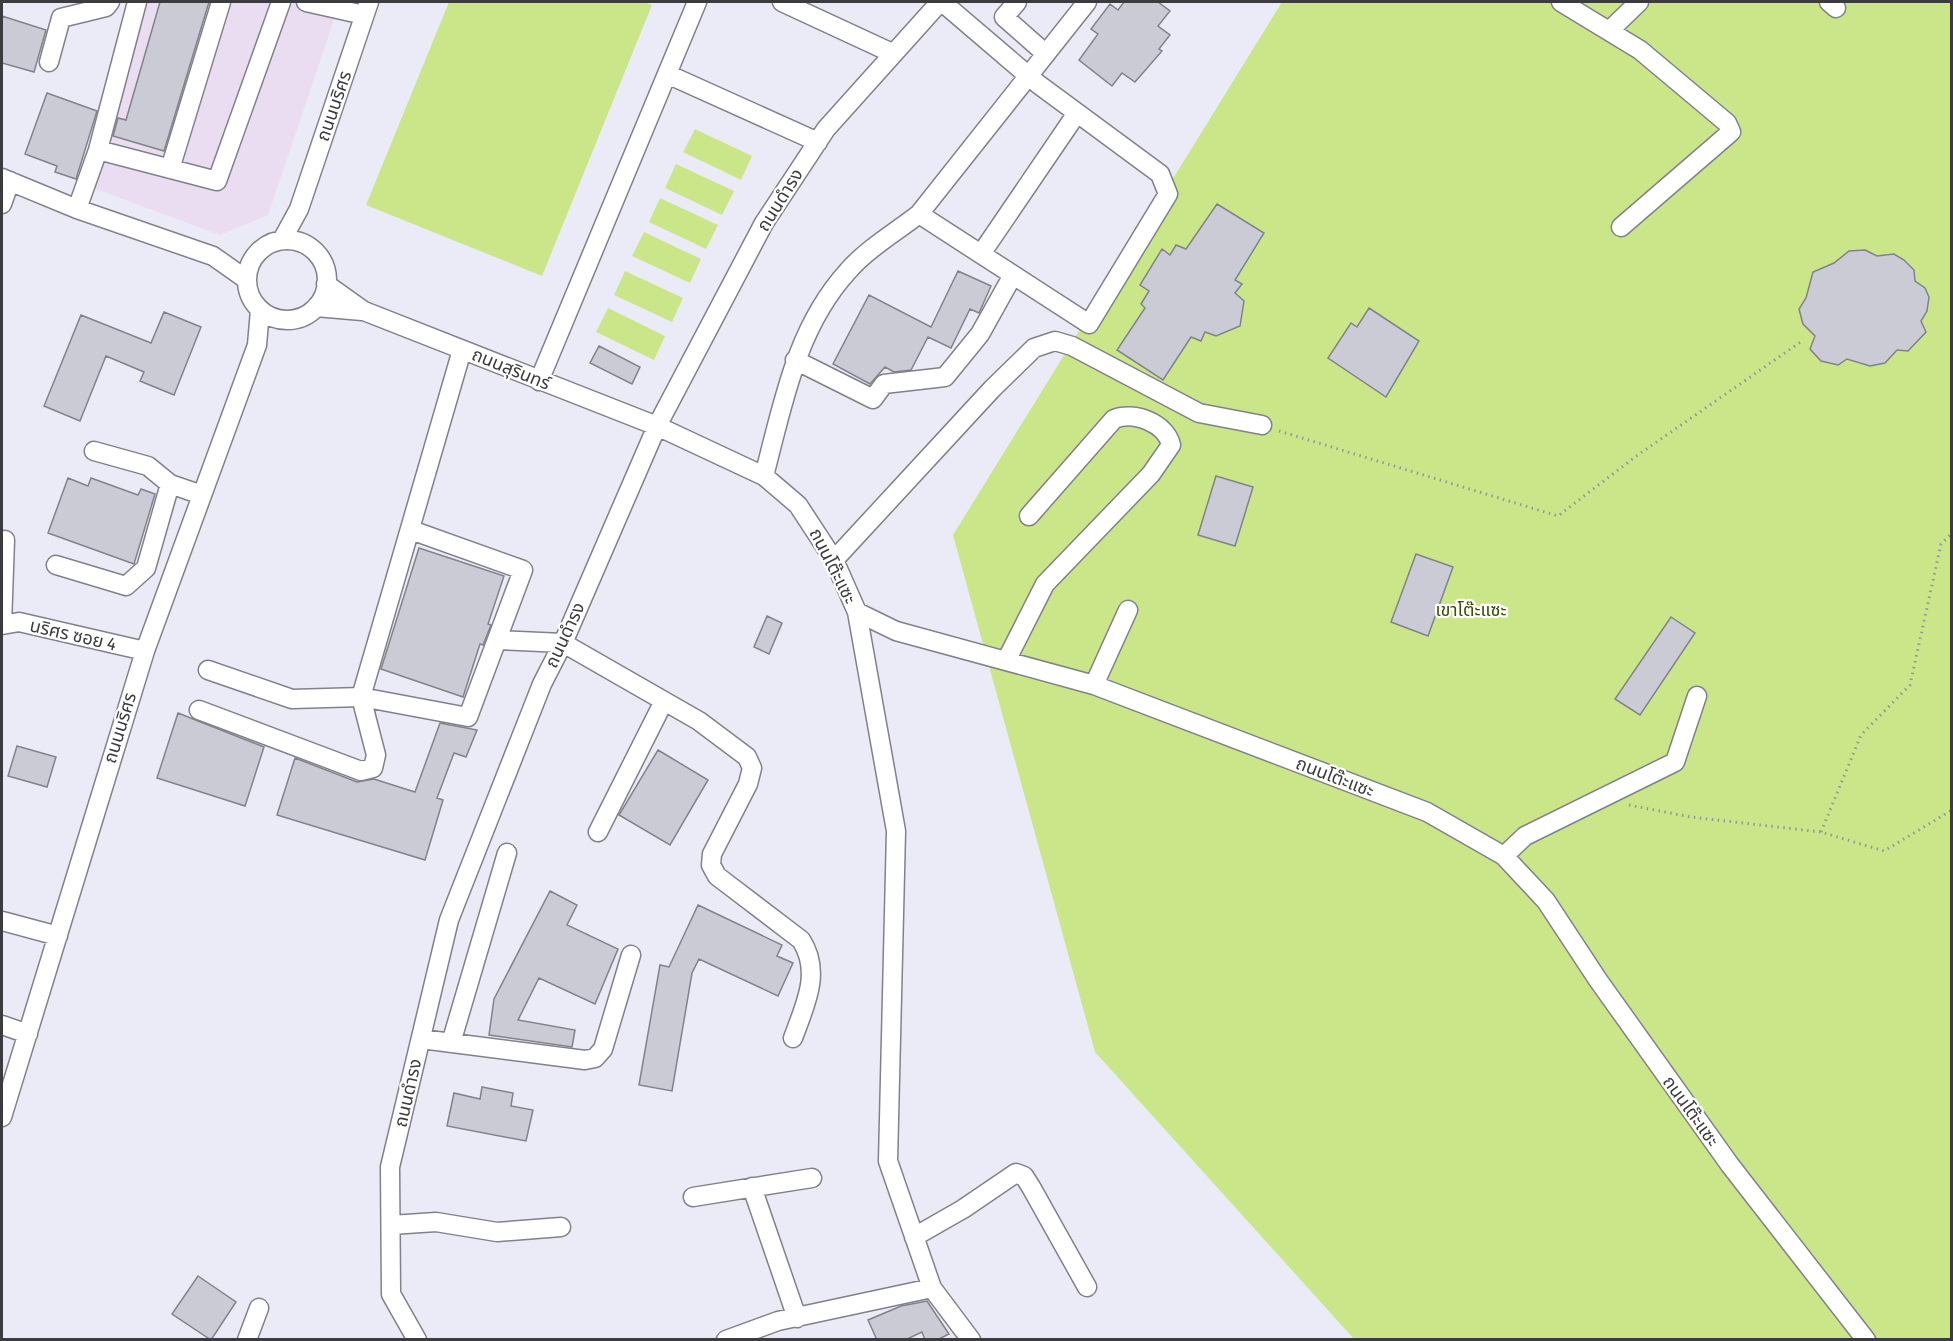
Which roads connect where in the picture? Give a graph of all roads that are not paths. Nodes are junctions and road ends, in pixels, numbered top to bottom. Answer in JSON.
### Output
{"nodes":[{"id":1,"x":111,"y":2,"type":"edge"},
{"id":2,"x":137,"y":2,"type":"edge"},
{"id":3,"x":221,"y":2,"type":"edge"},
{"id":4,"x":281,"y":2,"type":"edge"},
{"id":5,"x":306,"y":2,"type":"edge"},
{"id":6,"x":698,"y":2,"type":"edge"},
{"id":7,"x":782,"y":2,"type":"edge"},
{"id":8,"x":941,"y":2,"type":"edge"},
{"id":9,"x":1017,"y":2,"type":"edge"},
{"id":10,"x":1087,"y":2,"type":"edge"},
{"id":11,"x":1561,"y":2,"type":"edge"},
{"id":12,"x":1639,"y":2,"type":"edge"},
{"id":13,"x":362,"y":6,"type":"edge"},
{"id":14,"x":1609,"y":31,"type":"junction"},
{"id":15,"x":892,"y":53,"type":"junction"},
{"id":16,"x":1046,"y":54,"type":"junction"},
{"id":17,"x":49,"y":62,"type":"dead end"},
{"id":18,"x":668,"y":74,"type":"junction"},
{"id":19,"x":1029,"y":77,"type":"junction"},
{"id":20,"x":1077,"y":114,"type":"junction"},
{"id":21,"x":818,"y":142,"type":"junction"},
{"id":22,"x":98,"y":150,"type":"junction"},
{"id":23,"x":170,"y":169,"type":"junction"},
{"id":24,"x":6,"y":179,"type":"edge"},
{"id":25,"x":2,"y":204,"type":"edge"},
{"id":26,"x":77,"y":209,"type":"junction"},
{"id":27,"x":299,"y":210,"type":"junction"},
{"id":28,"x":919,"y":214,"type":"junction"},
{"id":29,"x":1621,"y":227,"type":"dead end"},
{"id":30,"x":282,"y":240,"type":"junction"},
{"id":31,"x":304,"y":244,"type":"junction"},
{"id":32,"x":981,"y":254,"type":"junction"},
{"id":33,"x":213,"y":256,"type":"junction"},
{"id":34,"x":253,"y":258,"type":"junction"},
{"id":35,"x":1013,"y":275,"type":"junction"},
{"id":36,"x":247,"y":280,"type":"junction"},
{"id":37,"x":327,"y":284,"type":"junction"},
{"id":38,"x":316,"y":307,"type":"junction"},
{"id":39,"x":260,"y":310,"type":"junction"},
{"id":40,"x":364,"y":312,"type":"junction"},
{"id":41,"x":282,"y":320,"type":"junction"},
{"id":42,"x":256,"y":345,"type":"junction"},
{"id":43,"x":462,"y":350,"type":"junction"},
{"id":44,"x":795,"y":360,"type":"junction"},
{"id":45,"x":539,"y":381,"type":"junction"},
{"id":46,"x":1262,"y":425,"type":"road end"},
{"id":47,"x":657,"y":426,"type":"junction"},
{"id":48,"x":94,"y":452,"type":"dead end"},
{"id":49,"x":764,"y":476,"type":"junction"},
{"id":50,"x":170,"y":484,"type":"junction"},
{"id":51,"x":202,"y":495,"type":"junction"},
{"id":52,"x":1029,"y":516,"type":"dead end"},
{"id":53,"x":411,"y":530,"type":"junction"},
{"id":54,"x":5,"y":540,"type":"dead end"},
{"id":55,"x":834,"y":560,"type":"junction"},
{"id":56,"x":56,"y":565,"type":"dead end"},
{"id":57,"x":146,"y":568,"type":"junction"},
{"id":58,"x":172,"y":575,"type":"junction"},
{"id":59,"x":1128,"y":610,"type":"dead end"},
{"id":60,"x":857,"y":612,"type":"junction"},
{"id":61,"x":2,"y":625,"type":"edge"},
{"id":62,"x":497,"y":640,"type":"junction"},
{"id":63,"x":563,"y":643,"type":"junction"},
{"id":64,"x":145,"y":651,"type":"junction"},
{"id":65,"x":1006,"y":661,"type":"junction"},
{"id":66,"x":208,"y":670,"type":"dead end"},
{"id":67,"x":1094,"y":686,"type":"junction"},
{"id":68,"x":1697,"y":696,"type":"dead end"},
{"id":69,"x":361,"y":697,"type":"junction"},
{"id":70,"x":663,"y":701,"type":"junction"},
{"id":71,"x":199,"y":710,"type":"dead end"},
{"id":72,"x":598,"y":832,"type":"dead end"},
{"id":73,"x":507,"y":853,"type":"dead end"},
{"id":74,"x":1504,"y":856,"type":"junction"},
{"id":75,"x":2,"y":921,"type":"edge"},
{"id":76,"x":58,"y":936,"type":"junction"},
{"id":77,"x":631,"y":955,"type":"dead end"},
{"id":78,"x":2,"y":1025,"type":"edge"},
{"id":79,"x":28,"y":1034,"type":"junction"},
{"id":80,"x":793,"y":1038,"type":"dead end"},
{"id":81,"x":421,"y":1039,"type":"junction"},
{"id":82,"x":451,"y":1043,"type":"junction"},
{"id":83,"x":2,"y":1117,"type":"edge"},
{"id":84,"x":812,"y":1178,"type":"dead end"},
{"id":85,"x":752,"y":1187,"type":"junction"},
{"id":86,"x":693,"y":1197,"type":"dead end"},
{"id":87,"x":391,"y":1225,"type":"junction"},
{"id":88,"x":561,"y":1227,"type":"dead end"},
{"id":89,"x":914,"y":1237,"type":"junction"},
{"id":90,"x":1087,"y":1287,"type":"dead end"},
{"id":91,"x":932,"y":1288,"type":"junction"},
{"id":92,"x":259,"y":1308,"type":"dead end"},
{"id":93,"x":797,"y":1318,"type":"junction"},
{"id":94,"x":247,"y":1340,"type":"edge"},
{"id":95,"x":417,"y":1340,"type":"edge"},
{"id":96,"x":726,"y":1340,"type":"edge"},
{"id":97,"x":971,"y":1340,"type":"edge"},
{"id":98,"x":1866,"y":1340,"type":"edge"}],
"edges":[{"from":1,"to":17,"type":"street"},
{"from":2,"to":22,"type":"street"},
{"from":3,"to":23,"type":"street"},
{"from":4,"to":23,"type":"street"},
{"from":5,"to":13,"type":"street"},
{"from":6,"to":18,"type":"street"},
{"from":7,"to":15,"type":"street"},
{"from":8,"to":15,"type":"street","name":"ถนนดำรง"},
{"from":8,"to":19,"type":"street"},
{"from":9,"to":16,"type":"street"},
{"from":10,"to":16,"type":"street"},
{"from":11,"to":14,"type":"street"},
{"from":12,"to":14,"type":"street"},
{"from":13,"to":27,"type":"street","name":"ถนนนริศร"},
{"from":14,"to":29,"type":"street"},
{"from":15,"to":21,"type":"street","name":"ถนนดำรง"},
{"from":16,"to":19,"type":"street"},
{"from":18,"to":21,"type":"street"},
{"from":18,"to":45,"type":"street"},
{"from":19,"to":20,"type":"street"},
{"from":19,"to":28,"type":"street"},
{"from":20,"to":32,"type":"street"},
{"from":20,"to":35,"type":"street"},
{"from":21,"to":47,"type":"street","name":"ถนนดำรง"},
{"from":22,"to":23,"type":"street"},
{"from":22,"to":26,"type":"street"},
{"from":24,"to":25,"type":"street"},
{"from":24,"to":26,"type":"street"},
{"from":26,"to":33,"type":"street"},
{"from":27,"to":30,"type":"street","name":"ถนนนริศร"},
{"from":27,"to":31,"type":"street","name":"ถนนนริศร"},
{"from":28,"to":32,"type":"street"},
{"from":28,"to":44,"type":"street"},
{"from":30,"to":31,"type":"street"},
{"from":30,"to":34,"type":"street"},
{"from":31,"to":37,"type":"street"},
{"from":32,"to":35,"type":"street"},
{"from":33,"to":34,"type":"street"},
{"from":33,"to":36,"type":"street"},
{"from":34,"to":36,"type":"street"},
{"from":35,"to":44,"type":"street"},
{"from":36,"to":39,"type":"street"},
{"from":37,"to":38,"type":"street"},
{"from":37,"to":40,"type":"street","name":"ถนนสุรินทร์"},
{"from":38,"to":40,"type":"street","name":"ถนนสุรินทร์"},
{"from":38,"to":41,"type":"street"},
{"from":39,"to":41,"type":"street"},
{"from":39,"to":42,"type":"street","name":"ถนนนริศร"},
{"from":40,"to":43,"type":"street","name":"ถนนสุรินทร์"},
{"from":41,"to":42,"type":"street","name":"ถนนนริศร"},
{"from":42,"to":51,"type":"street","name":"ถนนนริศร"},
{"from":43,"to":45,"type":"street","name":"ถนนสุรินทร์"},
{"from":43,"to":53,"type":"street"},
{"from":44,"to":49,"type":"street"},
{"from":45,"to":47,"type":"street","name":"ถนนสุรินทร์"},
{"from":46,"to":55,"type":"street"},
{"from":47,"to":49,"type":"street","name":"ถนนโต๊ะแซะ"},
{"from":47,"to":63,"type":"street","name":"ถนนดำรง"},
{"from":48,"to":50,"type":"street"},
{"from":49,"to":55,"type":"street","name":"ถนนโต๊ะแซะ"},
{"from":50,"to":51,"type":"street"},
{"from":50,"to":57,"type":"street"},
{"from":51,"to":58,"type":"street","name":"ถนนนริศร"},
{"from":52,"to":65,"type":"street"},
{"from":53,"to":62,"type":"street"},
{"from":53,"to":69,"type":"street"},
{"from":54,"to":61,"type":"street"},
{"from":55,"to":60,"type":"street","name":"ถนนโต๊ะแซะ"},
{"from":56,"to":57,"type":"street"},
{"from":57,"to":58,"type":"street"},
{"from":58,"to":64,"type":"street","name":"ถนนนริศร"},
{"from":59,"to":67,"type":"street"},
{"from":60,"to":65,"type":"street","name":"ถนนโต๊ะแซะ"},
{"from":60,"to":89,"type":"street"},
{"from":61,"to":64,"type":"street","name":"นริศร ซอย 4"},
{"from":62,"to":63,"type":"street"},
{"from":62,"to":69,"type":"street"},
{"from":63,"to":70,"type":"street"},
{"from":63,"to":81,"type":"street","name":"ถนนดำรง"},
{"from":64,"to":76,"type":"street","name":"ถนนนริศร"},
{"from":65,"to":67,"type":"street","name":"ถนนโต๊ะแซะ"},
{"from":66,"to":69,"type":"street"},
{"from":67,"to":74,"type":"street","name":"ถนนโต๊ะแซะ"},
{"from":68,"to":74,"type":"street"},
{"from":69,"to":71,"type":"street"},
{"from":70,"to":72,"type":"street"},
{"from":70,"to":80,"type":"street"},
{"from":73,"to":82,"type":"street"},
{"from":74,"to":98,"type":"street","name":"ถนนโต๊ะแซะ"},
{"from":75,"to":76,"type":"street"},
{"from":76,"to":79,"type":"street","name":"ถนนนริศร"},
{"from":77,"to":82,"type":"street"},
{"from":78,"to":79,"type":"street"},
{"from":79,"to":83,"type":"street","name":"ถนนนริศร"},
{"from":81,"to":82,"type":"street"},
{"from":81,"to":87,"type":"street","name":"ถนนดำรง"},
{"from":84,"to":85,"type":"street"},
{"from":85,"to":86,"type":"street"},
{"from":85,"to":93,"type":"street"},
{"from":87,"to":88,"type":"street"},
{"from":87,"to":95,"type":"street","name":"ถนนดำรง"},
{"from":89,"to":90,"type":"street"},
{"from":89,"to":91,"type":"street"},
{"from":91,"to":93,"type":"street"},
{"from":91,"to":97,"type":"street"},
{"from":92,"to":94,"type":"street"},
{"from":93,"to":96,"type":"street"}]}
